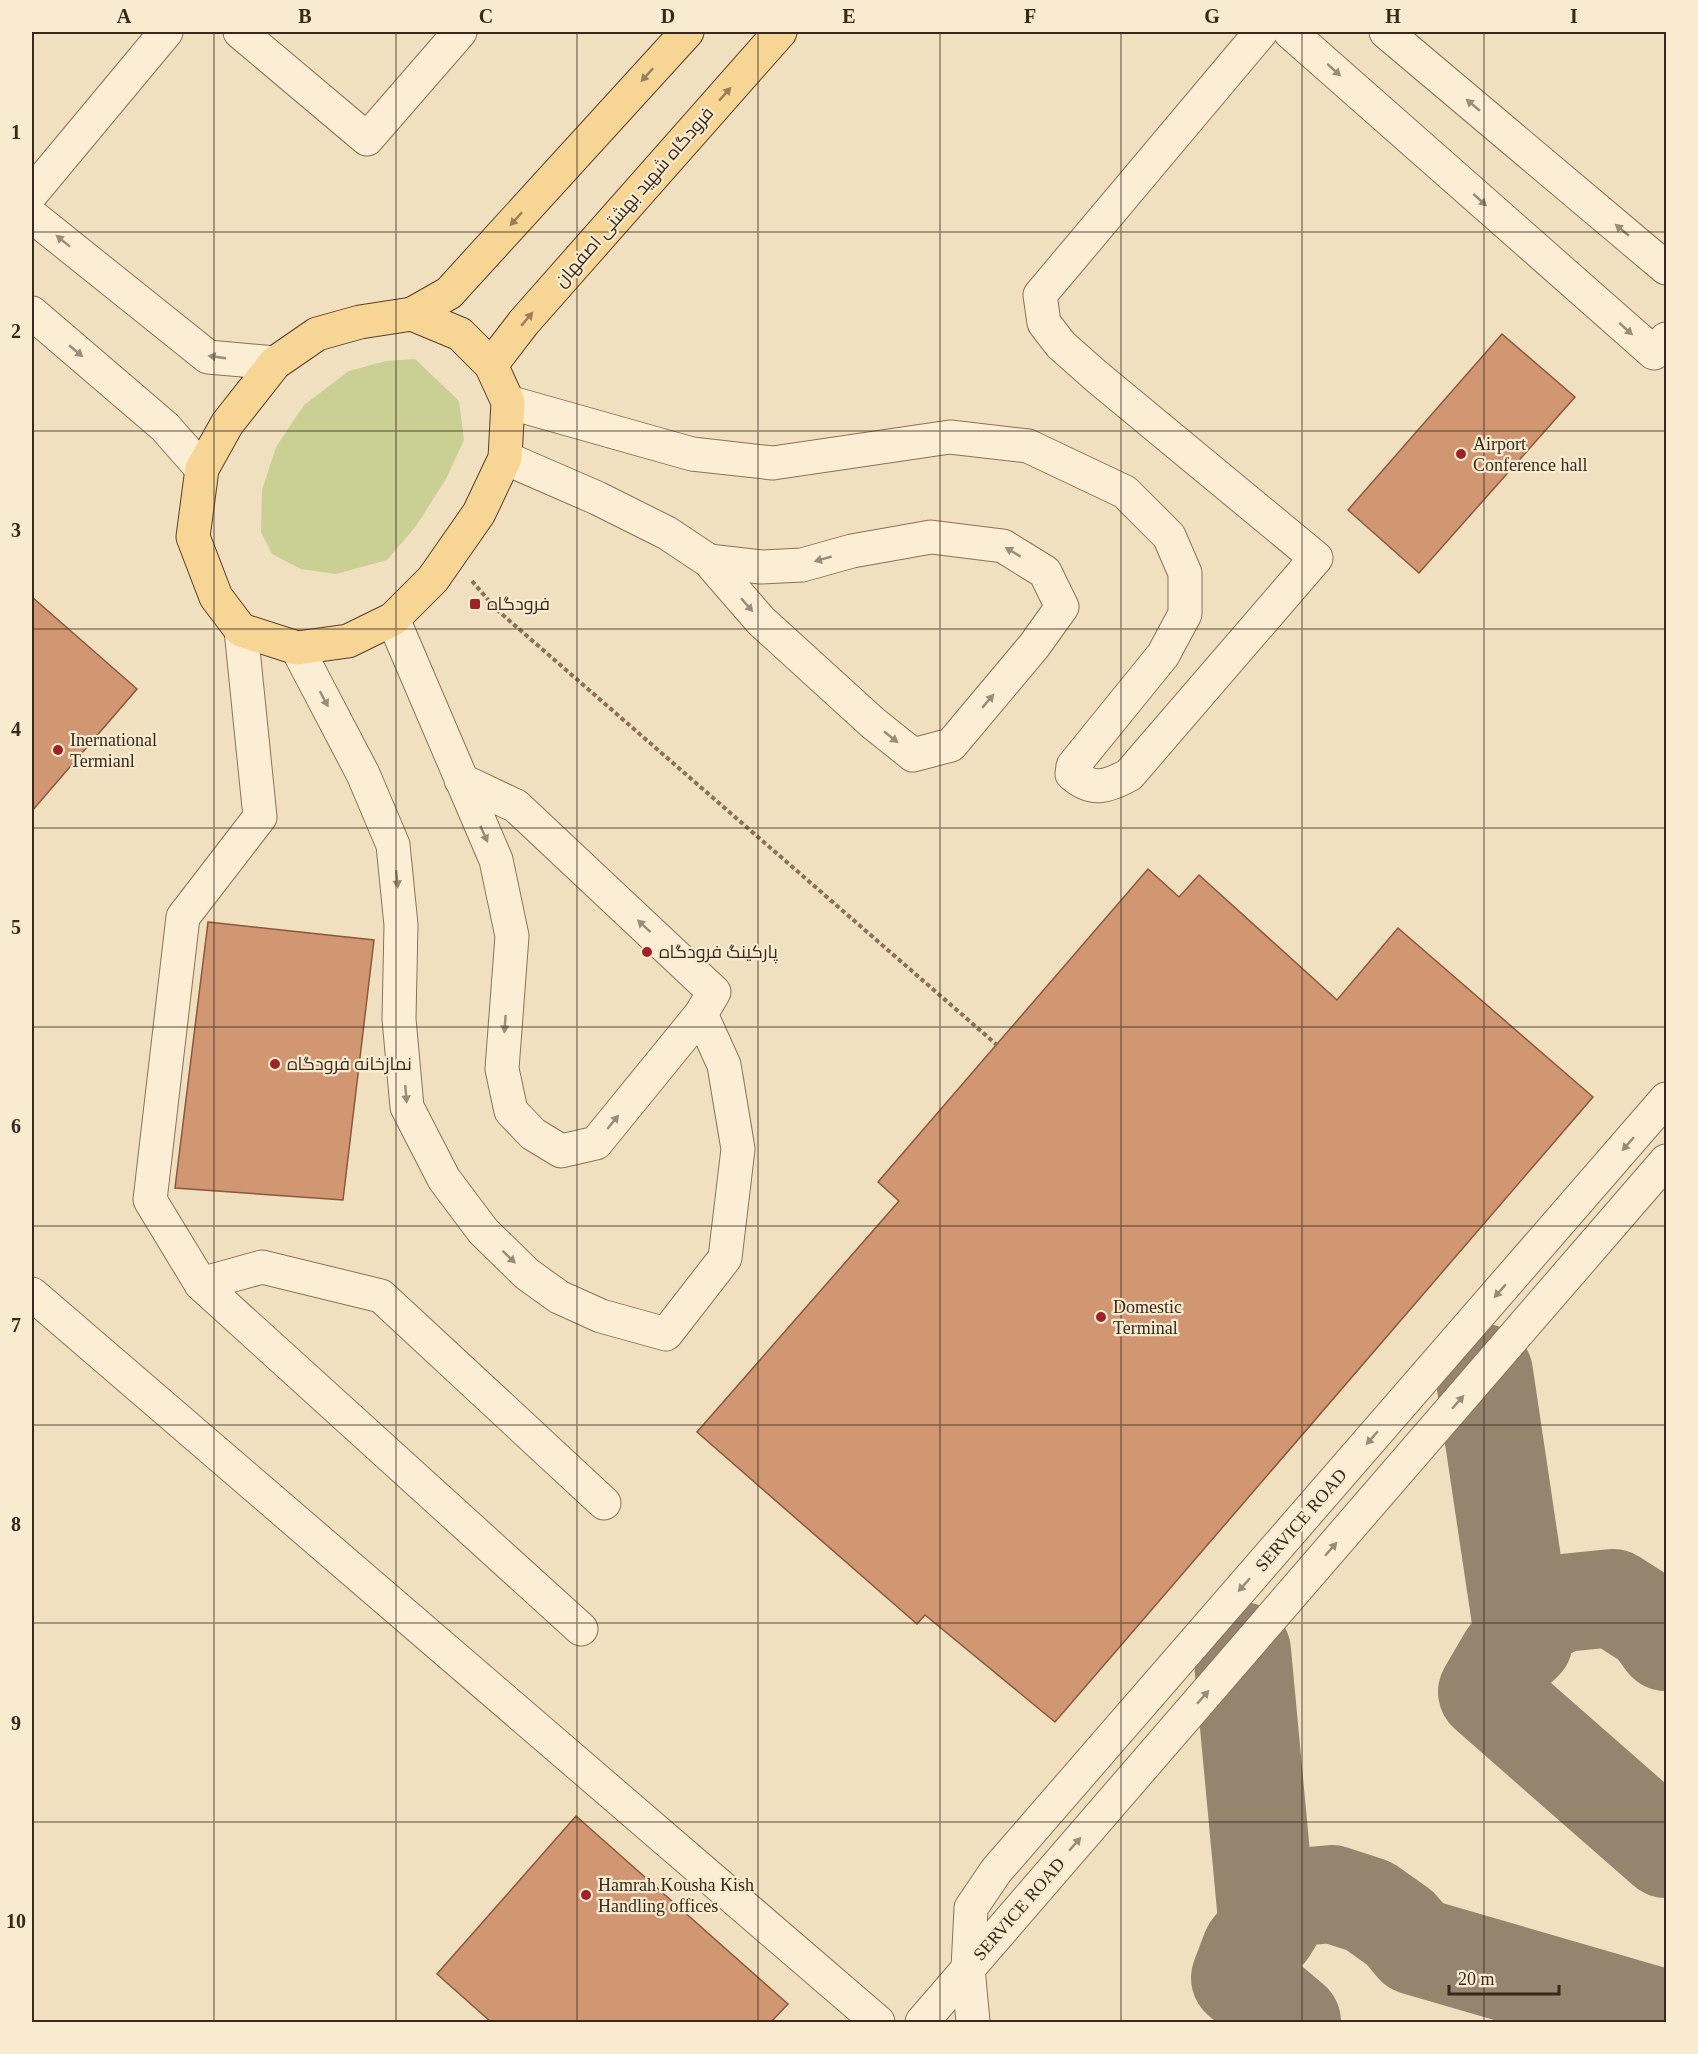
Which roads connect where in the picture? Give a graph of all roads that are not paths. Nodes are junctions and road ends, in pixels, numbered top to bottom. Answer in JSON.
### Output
{"nodes":[{"id":1,"x":166,"y":32,"type":"edge"},
{"id":2,"x":240,"y":32,"type":"edge"},
{"id":3,"x":460,"y":32,"type":"edge"},
{"id":4,"x":687,"y":32,"type":"edge"},
{"id":5,"x":780,"y":32,"type":"edge"},
{"id":6,"x":1261,"y":32,"type":"edge"},
{"id":7,"x":1290,"y":32,"type":"edge"},
{"id":8,"x":1386,"y":32,"type":"edge"},
{"id":9,"x":32,"y":193,"type":"edge"},
{"id":10,"x":32,"y":216,"type":"edge"},
{"id":11,"x":1666,"y":268,"type":"edge"},
{"id":12,"x":32,"y":314,"type":"edge"},
{"id":13,"x":412,"y":315,"type":"junction"},
{"id":14,"x":1666,"y":339,"type":"edge"},
{"id":15,"x":275,"y":363,"type":"junction"},
{"id":16,"x":491,"y":366,"type":"junction"},
{"id":17,"x":508,"y":402,"type":"junction"},
{"id":18,"x":505,"y":458,"type":"junction"},
{"id":19,"x":202,"y":469,"type":"junction"},
{"id":20,"x":709,"y":561,"type":"junction"},
{"id":21,"x":393,"y":619,"type":"junction"},
{"id":22,"x":241,"y":630,"type":"junction"},
{"id":23,"x":297,"y":648,"type":"junction"},
{"id":24,"x":461,"y":780,"type":"junction"},
{"id":25,"x":701,"y":1014,"type":"junction"},
{"id":26,"x":1666,"y":1100,"type":"edge"},
{"id":27,"x":1666,"y":1161,"type":"edge"},
{"id":28,"x":201,"y":1284,"type":"junction"},
{"id":29,"x":32,"y":1294,"type":"edge"},
{"id":30,"x":604,"y":1503,"type":"dead end"},
{"id":31,"x":581,"y":1629,"type":"dead end"},
{"id":32,"x":968,"y":1968,"type":"junction"},
{"id":33,"x":878,"y":2022,"type":"edge"},
{"id":34,"x":922,"y":2022,"type":"edge"},
{"id":35,"x":973,"y":2022,"type":"edge"}],
"edges":[{"from":1,"to":9,"type":"street"},
{"from":2,"to":3,"type":"street"},
{"from":4,"to":13,"type":"main road","one_way":true},
{"from":16,"to":5,"type":"main road","name":"فرودگاه شهید بهشتی اصفهان","one_way":true},
{"from":6,"to":17,"type":"street"},
{"from":7,"to":14,"type":"street","one_way":true},
{"from":11,"to":8,"type":"street","one_way":true},
{"from":15,"to":10,"type":"street","one_way":true},
{"from":12,"to":19,"type":"street","one_way":true},
{"from":13,"to":15,"type":"main road"},
{"from":13,"to":16,"type":"main road"},
{"from":15,"to":19,"type":"main road"},
{"from":16,"to":17,"type":"main road"},
{"from":17,"to":18,"type":"main road"},
{"from":18,"to":20,"type":"street"},
{"from":18,"to":21,"type":"main road"},
{"from":19,"to":22,"type":"main road"},
{"from":20,"to":20,"type":"street","one_way":true},
{"from":21,"to":23,"type":"main road"},
{"from":21,"to":24,"type":"street"},
{"from":22,"to":23,"type":"main road"},
{"from":22,"to":28,"type":"street"},
{"from":23,"to":25,"type":"street","one_way":true},
{"from":25,"to":24,"type":"street","one_way":true},
{"from":24,"to":25,"type":"street","one_way":true},
{"from":26,"to":32,"type":"street","name":"SERVICE ROAD","one_way":true},
{"from":32,"to":27,"type":"street","name":"SERVICE ROAD","one_way":true},
{"from":28,"to":30,"type":"street"},
{"from":28,"to":31,"type":"street"},
{"from":29,"to":33,"type":"street"},
{"from":32,"to":34,"type":"street"},
{"from":32,"to":35,"type":"street"}]}
